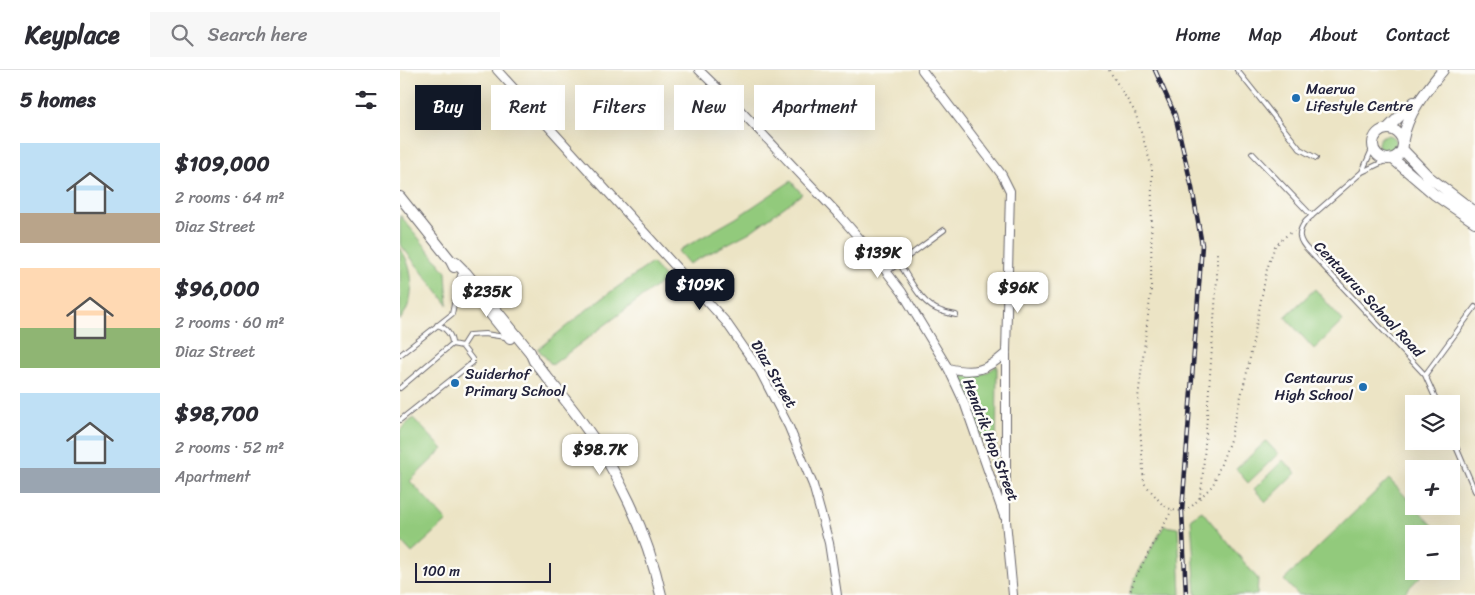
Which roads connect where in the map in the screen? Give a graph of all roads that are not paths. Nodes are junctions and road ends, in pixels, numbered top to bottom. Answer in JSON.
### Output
{"nodes":[{"id":1,"x":497,"y":70,"type":"edge"},
{"id":2,"x":699,"y":70,"type":"edge"},
{"id":3,"x":922,"y":70,"type":"edge"},
{"id":4,"x":1237,"y":70,"type":"edge"},
{"id":5,"x":1443,"y":70,"type":"edge"},
{"id":6,"x":1426,"y":91,"type":"junction"},
{"id":7,"x":1388,"y":128,"type":"junction"},
{"id":8,"x":1403,"y":145,"type":"junction"},
{"id":9,"x":1373,"y":147,"type":"junction"},
{"id":10,"x":1252,"y":153,"type":"dead end"},
{"id":11,"x":1316,"y":158,"type":"dead end"},
{"id":12,"x":1390,"y":159,"type":"junction"},
{"id":13,"x":1362,"y":172,"type":"junction"},
{"id":14,"x":400,"y":197,"type":"edge"},
{"id":15,"x":1475,"y":212,"type":"edge"},
{"id":16,"x":1312,"y":216,"type":"junction"},
{"id":17,"x":1475,"y":222,"type":"edge"},
{"id":18,"x":944,"y":230,"type":"dead end"},
{"id":19,"x":452,"y":261,"type":"junction"},
{"id":20,"x":899,"y":262,"type":"junction"},
{"id":21,"x":887,"y":272,"type":"junction"},
{"id":22,"x":460,"y":275,"type":"junction"},
{"id":23,"x":1475,"y":307,"type":"edge"},
{"id":24,"x":956,"y":315,"type":"dead end"},
{"id":25,"x":437,"y":326,"type":"junction"},
{"id":26,"x":510,"y":338,"type":"junction"},
{"id":27,"x":452,"y":344,"type":"junction"},
{"id":28,"x":462,"y":346,"type":"junction"},
{"id":29,"x":1006,"y":353,"type":"junction"},
{"id":30,"x":400,"y":355,"type":"edge"},
{"id":31,"x":534,"y":361,"type":"junction"},
{"id":32,"x":948,"y":368,"type":"junction"},
{"id":33,"x":1425,"y":375,"type":"junction"},
{"id":34,"x":400,"y":388,"type":"edge"},
{"id":35,"x":1434,"y":395,"type":"edge"},
{"id":36,"x":400,"y":420,"type":"edge"},
{"id":37,"x":1457,"y":450,"type":"edge"},
{"id":38,"x":1475,"y":491,"type":"edge"},
{"id":39,"x":1006,"y":521,"type":"junction"},
{"id":40,"x":662,"y":595,"type":"edge"},
{"id":41,"x":837,"y":595,"type":"edge"},
{"id":42,"x":1013,"y":595,"type":"edge"}],
"edges":[{"from":1,"to":41,"type":"street","name":"Diaz Street"},
{"from":2,"to":21,"type":"street","name":"Hendrik Hop Street"},
{"from":3,"to":29,"type":"street"},
{"from":4,"to":11,"type":"lane"},
{"from":5,"to":6,"type":"street"},
{"from":6,"to":7,"type":"street"},
{"from":6,"to":8,"type":"street"},
{"from":7,"to":8,"type":"street"},
{"from":7,"to":9,"type":"street"},
{"from":8,"to":12,"type":"street"},
{"from":8,"to":15,"type":"street"},
{"from":9,"to":12,"type":"street"},
{"from":9,"to":13,"type":"lane"},
{"from":10,"to":16,"type":"lane"},
{"from":12,"to":13,"type":"lane"},
{"from":12,"to":17,"type":"street"},
{"from":13,"to":16,"type":"lane"},
{"from":14,"to":19,"type":"street"},
{"from":16,"to":33,"type":"lane","name":"Centaurus School Road"},
{"from":18,"to":20,"type":"lane"},
{"from":19,"to":22,"type":"street"},
{"from":19,"to":31,"type":"street"},
{"from":20,"to":21,"type":"lane"},
{"from":20,"to":24,"type":"lane"},
{"from":21,"to":32,"type":"street","name":"Hendrik Hop Street"},
{"from":22,"to":25,"type":"lane"},
{"from":22,"to":26,"type":"street"},
{"from":23,"to":33,"type":"lane"},
{"from":25,"to":27,"type":"lane"},
{"from":25,"to":30,"type":"lane"},
{"from":26,"to":28,"type":"lane"},
{"from":26,"to":31,"type":"street"},
{"from":27,"to":28,"type":"lane"},
{"from":27,"to":34,"type":"lane"},
{"from":28,"to":36,"type":"lane"},
{"from":29,"to":32,"type":"street","name":"Hendrik Hop Street"},
{"from":29,"to":39,"type":"street"},
{"from":31,"to":40,"type":"street"},
{"from":32,"to":39,"type":"street","name":"Hendrik Hop Street"},
{"from":33,"to":35,"type":"lane","name":"Centaurus School Road"},
{"from":37,"to":38,"type":"lane"},
{"from":39,"to":42,"type":"street"}]}
